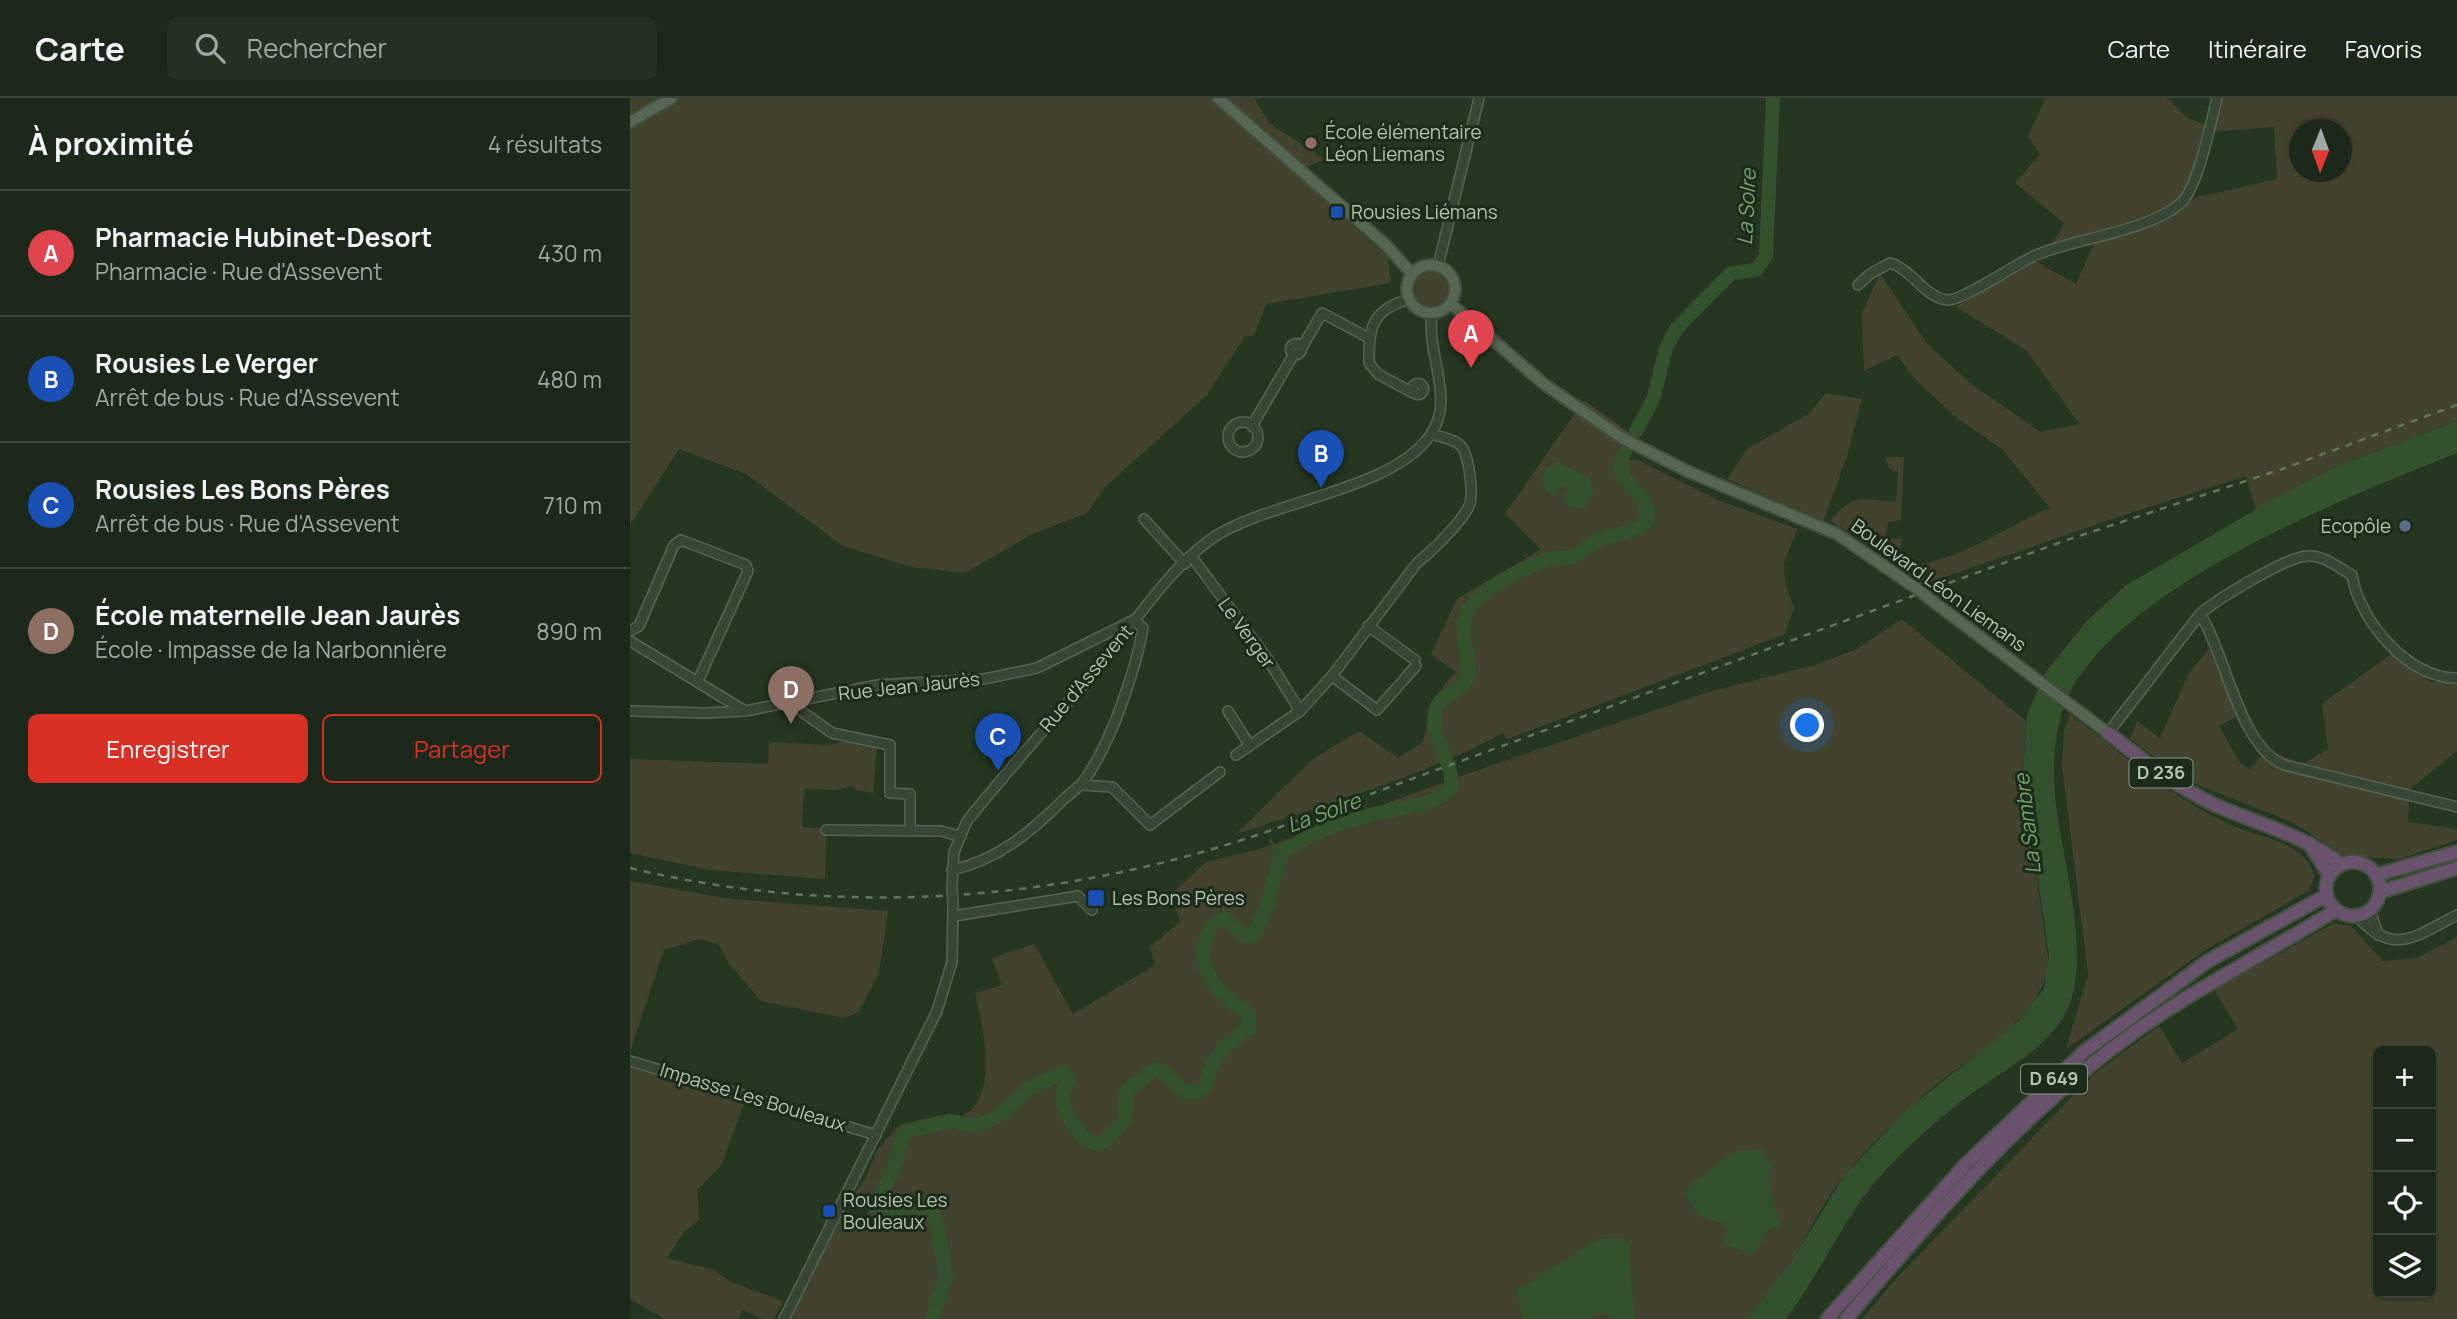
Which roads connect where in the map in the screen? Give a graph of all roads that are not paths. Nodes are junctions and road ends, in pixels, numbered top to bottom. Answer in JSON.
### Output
{"nodes":[{"id":1,"x":672,"y":98,"type":"edge"},
{"id":2,"x":1218,"y":98,"type":"edge"},
{"id":3,"x":1479,"y":98,"type":"edge"},
{"id":4,"x":2217,"y":98,"type":"edge"},
{"id":5,"x":630,"y":122,"type":"edge"},
{"id":6,"x":1438,"y":266,"type":"junction"},
{"id":7,"x":1412,"y":274,"type":"junction"},
{"id":8,"x":1858,"y":285,"type":"dead end"},
{"id":9,"x":1409,"y":299,"type":"junction"},
{"id":10,"x":1451,"y":304,"type":"junction"},
{"id":11,"x":1432,"y":314,"type":"junction"},
{"id":12,"x":1369,"y":338,"type":"junction"},
{"id":13,"x":1413,"y":393,"type":"dead end"},
{"id":14,"x":1252,"y":426,"type":"dead end"},
{"id":15,"x":1431,"y":434,"type":"junction"},
{"id":16,"x":1144,"y":519,"type":"dead end"},
{"id":17,"x":1192,"y":557,"type":"junction"},
{"id":18,"x":1185,"y":564,"type":"junction"},
{"id":19,"x":2200,"y":614,"type":"junction"},
{"id":20,"x":1134,"y":620,"type":"junction"},
{"id":21,"x":1368,"y":626,"type":"junction"},
{"id":22,"x":634,"y":629,"type":"edge"},
{"id":23,"x":631,"y":642,"type":"edge"},
{"id":24,"x":1332,"y":676,"type":"junction"},
{"id":25,"x":2457,"y":678,"type":"edge"},
{"id":26,"x":698,"y":681,"type":"junction"},
{"id":27,"x":790,"y":703,"type":"junction"},
{"id":28,"x":746,"y":710,"type":"junction"},
{"id":29,"x":630,"y":711,"type":"edge"},
{"id":30,"x":1228,"y":711,"type":"dead end"},
{"id":31,"x":1300,"y":711,"type":"junction"},
{"id":32,"x":2108,"y":733,"type":"junction"},
{"id":33,"x":1250,"y":746,"type":"junction"},
{"id":34,"x":1236,"y":755,"type":"dead end"},
{"id":35,"x":1220,"y":772,"type":"dead end"},
{"id":36,"x":1081,"y":785,"type":"junction"},
{"id":37,"x":2457,"y":807,"type":"edge"},
{"id":38,"x":826,"y":830,"type":"dead end"},
{"id":39,"x":910,"y":831,"type":"junction"},
{"id":40,"x":959,"y":836,"type":"junction"},
{"id":41,"x":2308,"y":843,"type":"junction"},
{"id":42,"x":2457,"y":852,"type":"edge"},
{"id":43,"x":2341,"y":864,"type":"junction"},
{"id":44,"x":2457,"y":868,"type":"edge"},
{"id":45,"x":951,"y":870,"type":"junction"},
{"id":46,"x":2329,"y":875,"type":"junction"},
{"id":47,"x":2376,"y":875,"type":"junction"},
{"id":48,"x":2380,"y":892,"type":"junction"},
{"id":49,"x":2327,"y":895,"type":"junction"},
{"id":50,"x":2370,"y":909,"type":"junction"},
{"id":51,"x":1092,"y":910,"type":"dead end"},
{"id":52,"x":2336,"y":910,"type":"junction"},
{"id":53,"x":2356,"y":915,"type":"junction"},
{"id":54,"x":2457,"y":915,"type":"edge"},
{"id":55,"x":954,"y":916,"type":"junction"},
{"id":56,"x":2378,"y":936,"type":"junction"},
{"id":57,"x":630,"y":1061,"type":"edge"},
{"id":58,"x":876,"y":1135,"type":"junction"},
{"id":59,"x":784,"y":1319,"type":"edge"},
{"id":60,"x":1827,"y":1319,"type":"edge"},
{"id":61,"x":1846,"y":1319,"type":"edge"}],
"edges":[{"from":1,"to":5,"type":"main road"},
{"from":2,"to":7,"type":"main road"},
{"from":3,"to":6,"type":"street"},
{"from":4,"to":8,"type":"street"},
{"from":6,"to":7,"type":"main road"},
{"from":6,"to":10,"type":"main road"},
{"from":7,"to":9,"type":"main road"},
{"from":9,"to":11,"type":"main road"},
{"from":9,"to":12,"type":"street"},
{"from":10,"to":11,"type":"main road"},
{"from":10,"to":32,"type":"main road","name":"Boulevard Léon Liemans","number":"D 236","bridge":true},
{"from":11,"to":15,"type":"street"},
{"from":12,"to":13,"type":"street"},
{"from":12,"to":14,"type":"street"},
{"from":15,"to":17,"type":"street","name":"Rue d'Assevent"},
{"from":15,"to":21,"type":"street"},
{"from":16,"to":18,"type":"street"},
{"from":17,"to":18,"type":"street","name":"Rue d'Assevent"},
{"from":17,"to":31,"type":"street","name":"Le Verger"},
{"from":18,"to":20,"type":"street","name":"Rue d'Assevent"},
{"from":19,"to":25,"type":"street"},
{"from":19,"to":32,"type":"street"},
{"from":19,"to":37,"type":"street"},
{"from":20,"to":27,"type":"street","name":"Rue Jean Jaurès"},
{"from":20,"to":36,"type":"street"},
{"from":20,"to":40,"type":"street","name":"Rue d'Assevent"},
{"from":21,"to":24,"type":"street"},
{"from":21,"to":24,"type":"street"},
{"from":22,"to":23,"type":"street"},
{"from":22,"to":26,"type":"street"},
{"from":23,"to":26,"type":"street"},
{"from":24,"to":31,"type":"street"},
{"from":26,"to":28,"type":"street"},
{"from":27,"to":28,"type":"street","name":"Rue Jean Jaurès"},
{"from":27,"to":39,"type":"street"},
{"from":28,"to":29,"type":"street","name":"Rue Jean Jaurès"},
{"from":30,"to":33,"type":"street"},
{"from":31,"to":33,"type":"street"},
{"from":32,"to":41,"type":"highway","name":"Boulevard Léon Liemans","number":"D 236"},
{"from":33,"to":34,"type":"street"},
{"from":35,"to":36,"type":"street"},
{"from":36,"to":45,"type":"street"},
{"from":38,"to":39,"type":"street"},
{"from":39,"to":40,"type":"street"},
{"from":40,"to":45,"type":"street","name":"Rue d'Assevent"},
{"from":41,"to":43,"type":"highway","number":"D 236"},
{"from":41,"to":46,"type":"highway"},
{"from":42,"to":47,"type":"highway"},
{"from":43,"to":46,"type":"highway"},
{"from":43,"to":47,"type":"highway"},
{"from":44,"to":48,"type":"highway"},
{"from":45,"to":55,"type":"street","name":"Rue d'Assevent","bridge":true},
{"from":46,"to":49,"type":"highway"},
{"from":47,"to":48,"type":"highway"},
{"from":48,"to":50,"type":"highway"},
{"from":49,"to":52,"type":"highway"},
{"from":49,"to":60,"type":"highway","number":"D 649"},
{"from":50,"to":53,"type":"highway"},
{"from":50,"to":56,"type":"street"},
{"from":51,"to":55,"type":"street"},
{"from":52,"to":53,"type":"highway"},
{"from":52,"to":61,"type":"highway","number":"D 649"},
{"from":53,"to":56,"type":"street"},
{"from":54,"to":56,"type":"street"},
{"from":55,"to":58,"type":"street","name":"Rue d'Assevent"},
{"from":57,"to":58,"type":"street","name":"Impasse Les Bouleaux"},
{"from":58,"to":59,"type":"street","name":"Rue d'Assevent"}]}
